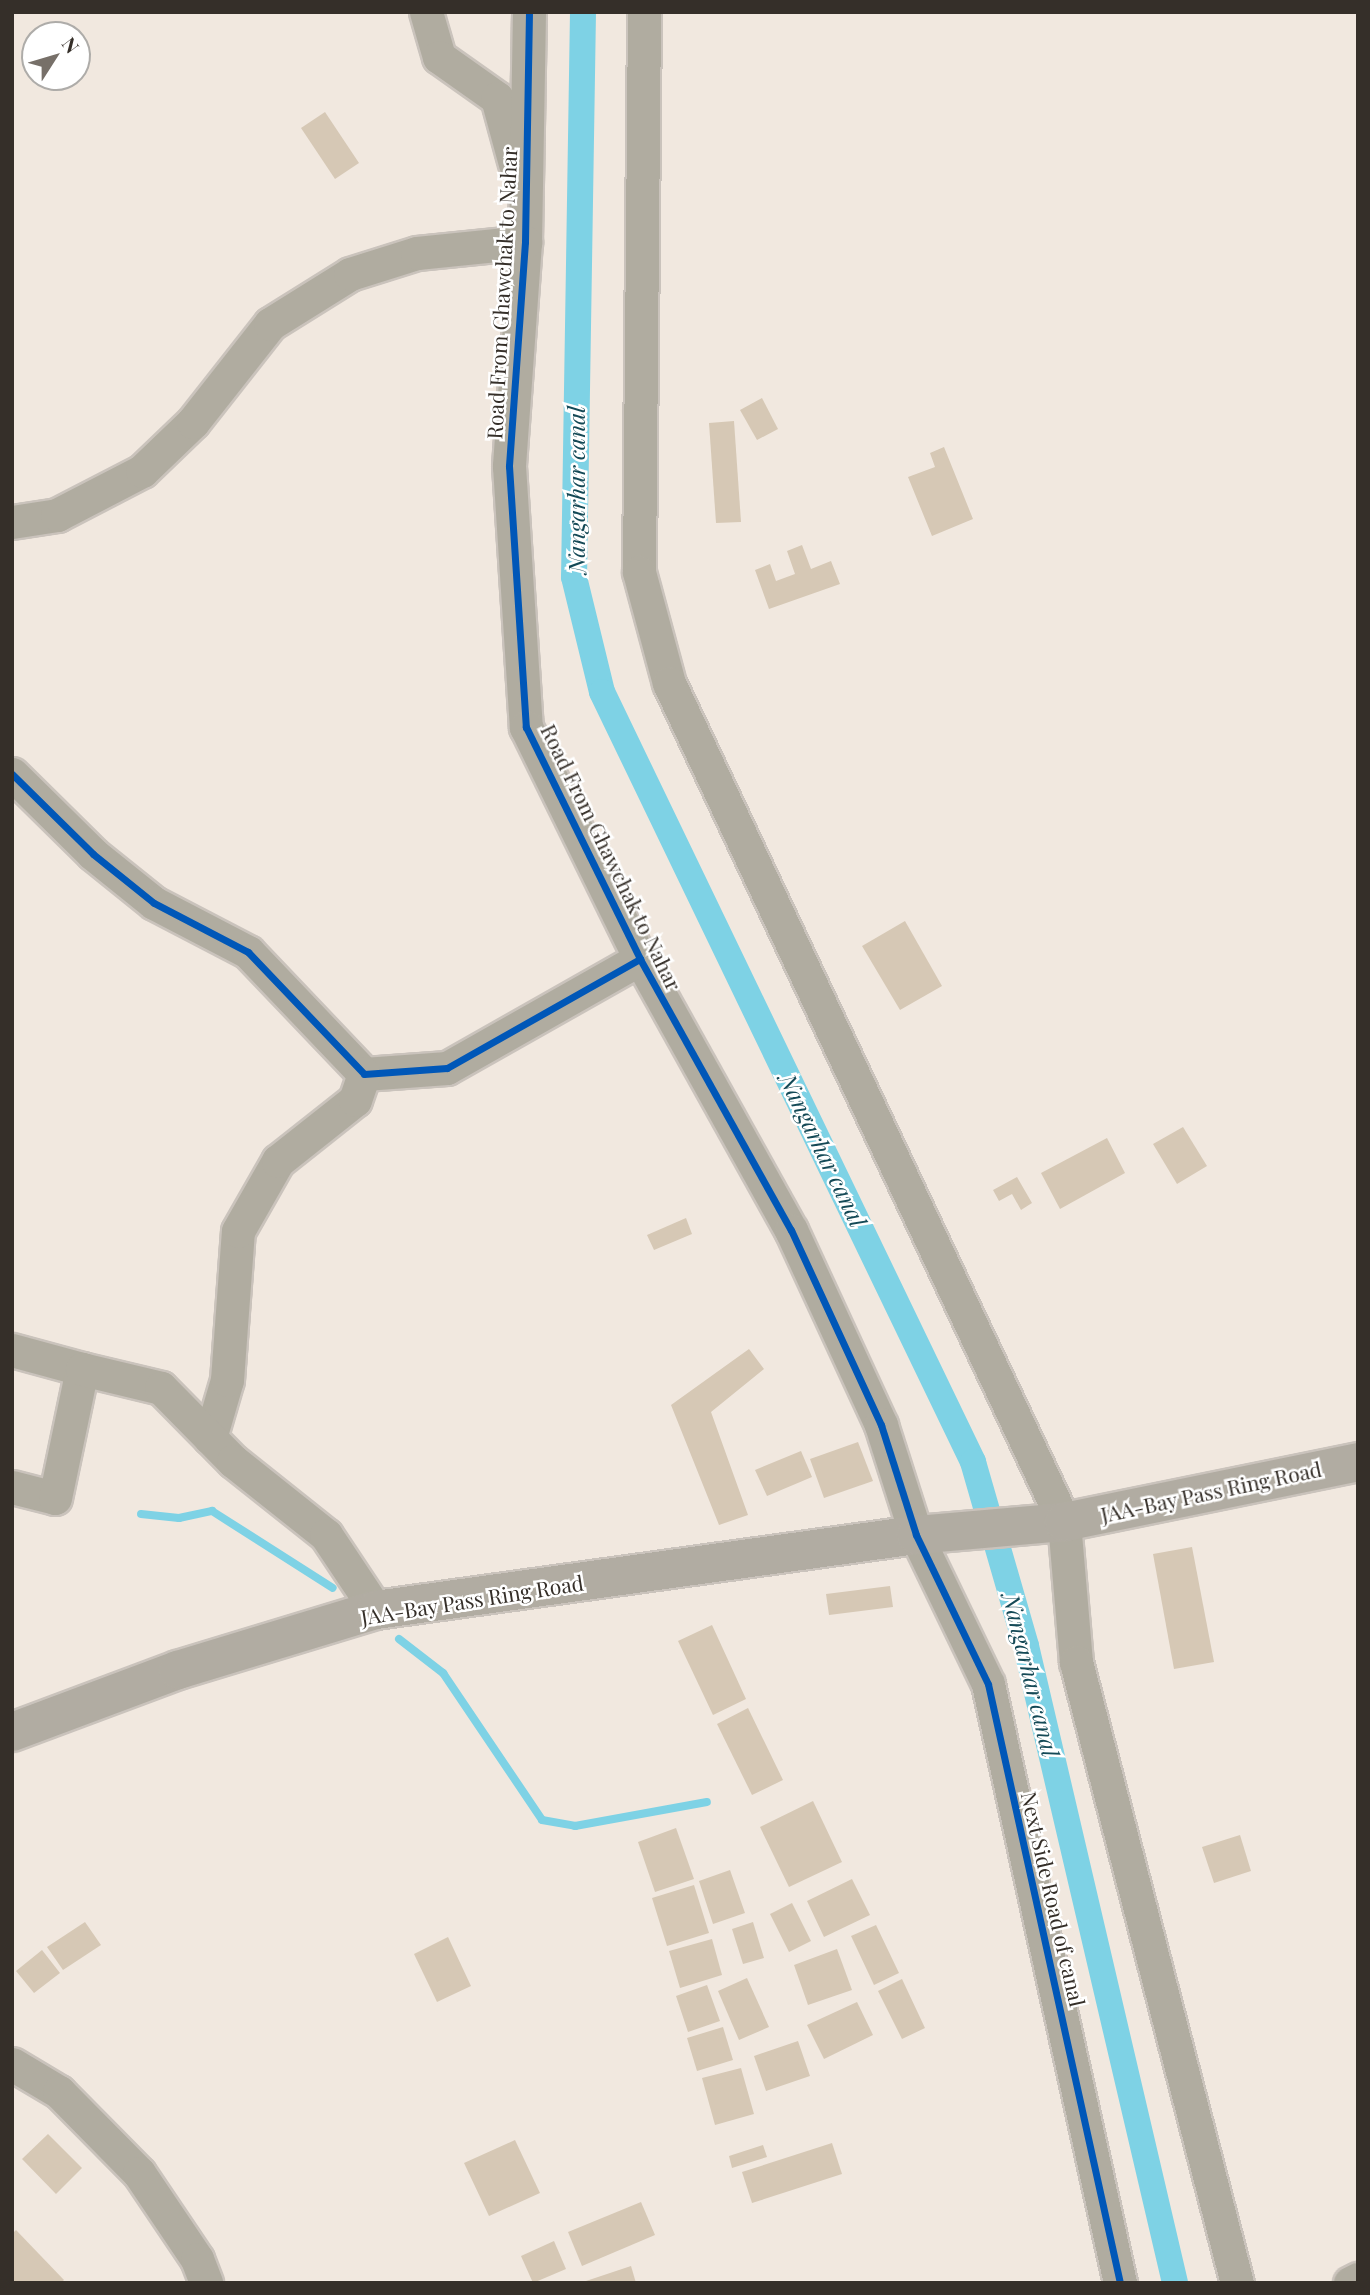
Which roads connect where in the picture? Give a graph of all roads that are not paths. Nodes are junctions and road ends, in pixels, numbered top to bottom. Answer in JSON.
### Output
{"nodes":[{"id":1,"x":426,"y":12,"type":"edge"},
{"id":2,"x":529,"y":12,"type":"edge"},
{"id":3,"x":644,"y":12,"type":"edge"},
{"id":4,"x":525,"y":202,"type":"junction"},
{"id":5,"x":525,"y":242,"type":"junction"},
{"id":6,"x":12,"y":522,"type":"edge"},
{"id":7,"x":12,"y":774,"type":"edge"},
{"id":8,"x":640,"y":959,"type":"junction"},
{"id":9,"x":364,"y":1074,"type":"junction"},
{"id":10,"x":12,"y":1350,"type":"edge"},
{"id":11,"x":82,"y":1369,"type":"junction"},
{"id":12,"x":210,"y":1438,"type":"junction"},
{"id":13,"x":1358,"y":1462,"type":"edge"},
{"id":14,"x":12,"y":1488,"type":"edge"},
{"id":15,"x":1064,"y":1521,"type":"junction"},
{"id":16,"x":932,"y":1534,"type":"junction"},
{"id":17,"x":376,"y":1610,"type":"junction"},
{"id":18,"x":12,"y":1732,"type":"edge"},
{"id":19,"x":12,"y":2064,"type":"edge"},
{"id":20,"x":1358,"y":2279,"type":"edge"},
{"id":21,"x":205,"y":2283,"type":"edge"},
{"id":22,"x":1119,"y":2283,"type":"edge"},
{"id":23,"x":1237,"y":2283,"type":"edge"},
{"id":24,"x":1350,"y":2283,"type":"edge"}],
"edges":[{"from":1,"to":4,"type":"street"},
{"from":2,"to":4,"type":"street","name":"Road From Ghawchak to Nahar"},
{"from":3,"to":15,"type":"street"},
{"from":4,"to":5,"type":"street","name":"Road From Ghawchak to Nahar"},
{"from":5,"to":6,"type":"street"},
{"from":5,"to":8,"type":"street","name":"Road From Ghawchak to Nahar"},
{"from":7,"to":9,"type":"street"},
{"from":8,"to":9,"type":"street"},
{"from":8,"to":16,"type":"street","name":"Road From Ghawchak to Nahar"},
{"from":9,"to":12,"type":"street"},
{"from":10,"to":11,"type":"street"},
{"from":11,"to":12,"type":"street"},
{"from":11,"to":14,"type":"street"},
{"from":12,"to":17,"type":"street"},
{"from":13,"to":15,"type":"highway","name":"JAA-Bay Pass Ring Road"},
{"from":15,"to":16,"type":"highway","name":"JAA-Bay Pass Ring Road"},
{"from":15,"to":23,"type":"street"},
{"from":16,"to":17,"type":"highway","name":"JAA-Bay Pass Ring Road"},
{"from":16,"to":22,"type":"street","name":"Next Side Road of canal"},
{"from":17,"to":18,"type":"highway","name":"JAA-Bay Pass Ring Road"},
{"from":19,"to":21,"type":"street"},
{"from":20,"to":24,"type":"street"}]}
